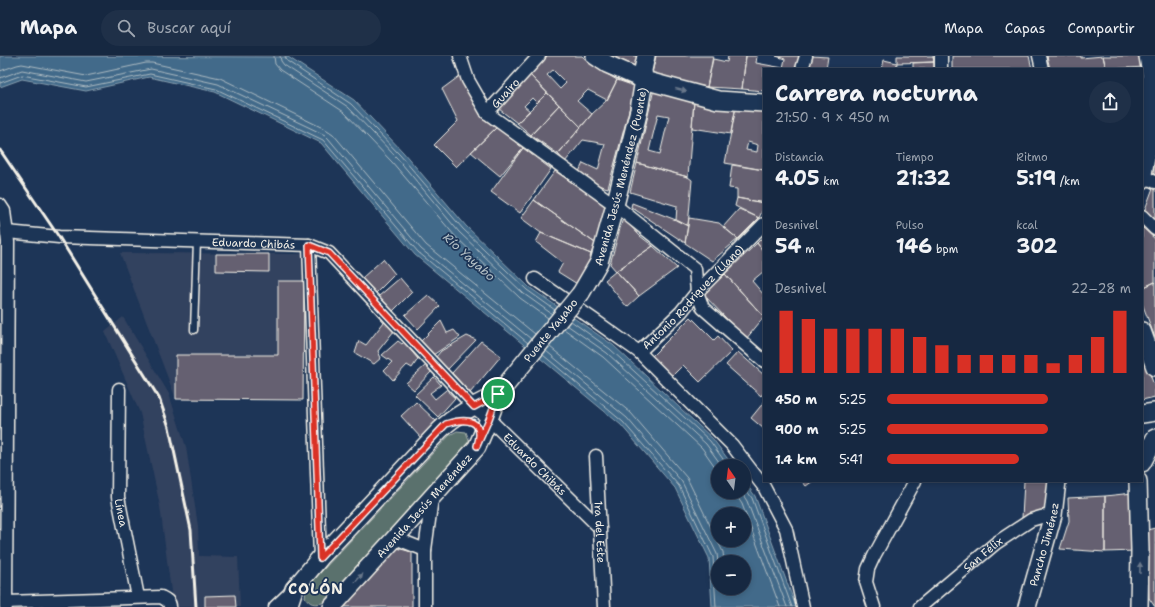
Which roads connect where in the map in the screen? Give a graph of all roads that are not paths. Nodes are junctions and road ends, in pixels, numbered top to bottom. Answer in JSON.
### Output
{"nodes":[{"id":1,"x":460,"y":56,"type":"edge"},
{"id":2,"x":539,"y":56,"type":"edge"},
{"id":3,"x":595,"y":56,"type":"edge"},
{"id":4,"x":646,"y":56,"type":"edge"},
{"id":5,"x":806,"y":56,"type":"edge"},
{"id":6,"x":941,"y":56,"type":"edge"},
{"id":7,"x":1038,"y":56,"type":"edge"},
{"id":8,"x":1148,"y":56,"type":"edge"},
{"id":9,"x":802,"y":68,"type":"edge"},
{"id":10,"x":942,"y":68,"type":"edge"},
{"id":11,"x":1042,"y":68,"type":"edge"},
{"id":12,"x":1149,"y":75,"type":"edge"},
{"id":13,"x":644,"y":80,"type":"junction"},
{"id":14,"x":763,"y":103,"type":"edge"},
{"id":15,"x":488,"y":113,"type":"junction"},
{"id":16,"x":1147,"y":180,"type":"edge"},
{"id":17,"x":0,"y":205,"type":"edge"},
{"id":18,"x":615,"y":205,"type":"junction"},
{"id":19,"x":1143,"y":217,"type":"edge"},
{"id":20,"x":763,"y":225,"type":"edge"},
{"id":21,"x":1155,"y":229,"type":"edge"},
{"id":22,"x":3,"y":232,"type":"edge"},
{"id":23,"x":197,"y":241,"type":"junction"},
{"id":24,"x":309,"y":245,"type":"junction"},
{"id":25,"x":534,"y":279,"type":"dead end"},
{"id":26,"x":697,"y":292,"type":"junction"},
{"id":27,"x":581,"y":293,"type":"joint"},
{"id":28,"x":194,"y":330,"type":"dead end"},
{"id":29,"x":1143,"y":334,"type":"edge"},
{"id":30,"x":639,"y":352,"type":"junction"},
{"id":31,"x":763,"y":360,"type":"edge"},
{"id":32,"x":1155,"y":367,"type":"edge"},
{"id":33,"x":119,"y":389,"type":"dead end"},
{"id":34,"x":502,"y":390,"type":"junction"},
{"id":35,"x":474,"y":407,"type":"junction"},
{"id":36,"x":1155,"y":412,"type":"edge"},
{"id":37,"x":1143,"y":414,"type":"edge"},
{"id":38,"x":489,"y":419,"type":"junction"},
{"id":39,"x":446,"y":424,"type":"junction"},
{"id":40,"x":1143,"y":433,"type":"edge"},
{"id":41,"x":1152,"y":442,"type":"edge"},
{"id":42,"x":477,"y":446,"type":"junction"},
{"id":43,"x":596,"y":456,"type":"dead end"},
{"id":44,"x":1143,"y":461,"type":"edge"},
{"id":45,"x":763,"y":481,"type":"edge"},
{"id":46,"x":914,"y":482,"type":"edge"},
{"id":47,"x":1057,"y":482,"type":"edge"},
{"id":48,"x":1138,"y":482,"type":"edge"},
{"id":49,"x":766,"y":484,"type":"edge"},
{"id":50,"x":432,"y":498,"type":"junction"},
{"id":51,"x":1053,"y":515,"type":"junction"},
{"id":52,"x":600,"y":528,"type":"junction"},
{"id":53,"x":395,"y":538,"type":"junction"},
{"id":54,"x":425,"y":550,"type":"junction"},
{"id":55,"x":320,"y":558,"type":"junction"},
{"id":56,"x":294,"y":589,"type":"junction"},
{"id":57,"x":138,"y":597,"type":"junction"},
{"id":58,"x":6,"y":605,"type":"edge"},
{"id":59,"x":170,"y":607,"type":"edge"},
{"id":60,"x":275,"y":607,"type":"edge"},
{"id":61,"x":290,"y":607,"type":"edge"},
{"id":62,"x":332,"y":607,"type":"edge"},
{"id":63,"x":425,"y":607,"type":"edge"},
{"id":64,"x":604,"y":607,"type":"edge"},
{"id":65,"x":803,"y":607,"type":"edge"},
{"id":66,"x":874,"y":607,"type":"edge"},
{"id":67,"x":920,"y":607,"type":"edge"},
{"id":68,"x":1027,"y":607,"type":"edge"},
{"id":69,"x":1139,"y":607,"type":"edge"}],
"edges":[{"from":1,"to":15,"type":"street"},
{"from":2,"to":15,"type":"street","name":"Guairo"},
{"from":3,"to":13,"type":"main road"},
{"from":4,"to":13,"type":"main road","name":"Avenida Jesús Menéndez (Puente)"},
{"from":5,"to":9,"type":"street"},
{"from":6,"to":10,"type":"street"},
{"from":7,"to":11,"type":"street"},
{"from":8,"to":12,"type":"main road"},
{"from":12,"to":16,"type":"main road"},
{"from":13,"to":14,"type":"main road","one_way":true},
{"from":13,"to":18,"type":"main road","name":"Avenida Jesús Menéndez (Puente)"},
{"from":15,"to":18,"type":"street"},
{"from":17,"to":22,"type":"street"},
{"from":18,"to":26,"type":"street"},
{"from":18,"to":27,"type":"main road","name":"Avenida Jesús Menéndez (Puente)"},
{"from":19,"to":21,"type":"street"},
{"from":20,"to":26,"type":"street","name":"Antonio Rodriguez (Llano)"},
{"from":22,"to":23,"type":"street","name":"Eduardo Chibás"},
{"from":22,"to":58,"type":"street"},
{"from":23,"to":24,"type":"street","name":"Eduardo Chibás"},
{"from":23,"to":28,"type":"lane"},
{"from":24,"to":35,"type":"street","name":"Eduardo Chibás"},
{"from":24,"to":55,"type":"street"},
{"from":25,"to":30,"type":"street"},
{"from":26,"to":30,"type":"street","name":"Antonio Rodriguez (Llano)"},
{"from":26,"to":31,"type":"street"},
{"from":27,"to":34,"type":"main road","name":"Puente Yayabo","bridge":true},
{"from":29,"to":32,"type":"main road"},
{"from":30,"to":45,"type":"street"},
{"from":33,"to":57,"type":"street","name":"Línea"},
{"from":34,"to":35,"type":"main road"},
{"from":34,"to":38,"type":"main road","name":"Avenida Jesús Menéndez"},
{"from":35,"to":38,"type":"street","name":"Eduardo Chibás"},
{"from":35,"to":39,"type":"main road"},
{"from":36,"to":37,"type":"main road"},
{"from":38,"to":42,"type":"main road","name":"Avenida Jesús Menéndez"},
{"from":38,"to":52,"type":"street","name":"Eduardo Chibás"},
{"from":39,"to":42,"type":"main road"},
{"from":39,"to":55,"type":"main road"},
{"from":40,"to":41,"type":"main road"},
{"from":41,"to":44,"type":"main road"},
{"from":42,"to":50,"type":"main road","name":"Avenida Jesús Menéndez"},
{"from":43,"to":52,"type":"street","name":"1ra del Este"},
{"from":46,"to":66,"type":"street"},
{"from":47,"to":51,"type":"main road","name":"Pancho Jiménez"},
{"from":69,"to":48,"type":"main road","one_way":true},
{"from":49,"to":65,"type":"street"},
{"from":50,"to":53,"type":"main road","name":"Avenida Jesús Menéndez"},
{"from":50,"to":54,"type":"street"},
{"from":51,"to":67,"type":"street","name":"San Félix"},
{"from":51,"to":68,"type":"main road","name":"Pancho Jiménez"},
{"from":52,"to":64,"type":"street","name":"1ra del Este"},
{"from":53,"to":54,"type":"street"},
{"from":62,"to":53,"type":"main road","name":"Avenida Jesús Menéndez","one_way":true},
{"from":54,"to":63,"type":"street"},
{"from":55,"to":56,"type":"main road"},
{"from":56,"to":60,"type":"street"},
{"from":56,"to":61,"type":"main road"},
{"from":57,"to":58,"type":"street"},
{"from":57,"to":59,"type":"street"}]}
